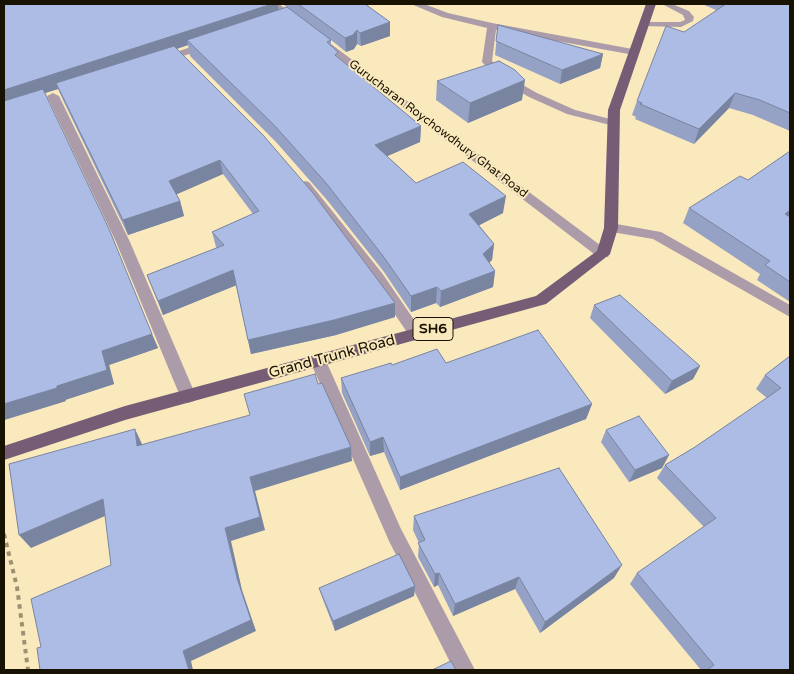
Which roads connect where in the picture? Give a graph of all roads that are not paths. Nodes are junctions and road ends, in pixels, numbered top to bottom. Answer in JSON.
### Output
{"nodes":[{"id":1,"x":274,"y":4,"type":"edge"},
{"id":2,"x":416,"y":4,"type":"edge"},
{"id":3,"x":651,"y":4,"type":"edge"},
{"id":4,"x":666,"y":4,"type":"edge"},
{"id":5,"x":644,"y":24,"type":"junction"},
{"id":6,"x":492,"y":26,"type":"junction"},
{"id":7,"x":217,"y":42,"type":"edge"},
{"id":8,"x":634,"y":52,"type":"junction"},
{"id":9,"x":152,"y":63,"type":"edge"},
{"id":10,"x":53,"y":96,"type":"dead end"},
{"id":11,"x":614,"y":123,"type":"junction"},
{"id":12,"x":296,"y":175,"type":"edge"},
{"id":13,"x":611,"y":228,"type":"junction"},
{"id":14,"x":603,"y":254,"type":"junction"},
{"id":15,"x":790,"y":312,"type":"edge"},
{"id":16,"x":416,"y":334,"type":"junction"},
{"id":17,"x":318,"y":361,"type":"junction"},
{"id":18,"x":188,"y":396,"type":"junction"},
{"id":19,"x":4,"y":453,"type":"edge"},
{"id":20,"x":464,"y":670,"type":"edge"}],
"edges":[{"from":1,"to":14,"type":"street","name":"Gurucharan Roychowdhury Ghat Road"},
{"from":2,"to":6,"type":"street"},
{"from":3,"to":5,"type":"main road"},
{"from":4,"to":5,"type":"lane"},
{"from":5,"to":8,"type":"main road"},
{"from":6,"to":8,"type":"street"},
{"from":6,"to":11,"type":"street"},
{"from":7,"to":9,"type":"street"},
{"from":8,"to":11,"type":"main road"},
{"from":10,"to":18,"type":"street"},
{"from":11,"to":13,"type":"main road"},
{"from":12,"to":16,"type":"street"},
{"from":13,"to":14,"type":"main road"},
{"from":13,"to":15,"type":"street"},
{"from":14,"to":16,"type":"main road","name":"Grand Trunk Road","number":"SH6"},
{"from":16,"to":17,"type":"main road","name":"Grand Trunk Road","number":"SH6"},
{"from":17,"to":18,"type":"main road","name":"Grand Trunk Road","number":"SH6"},
{"from":17,"to":20,"type":"street"},
{"from":18,"to":19,"type":"main road","name":"Grand Trunk Road","number":"SH6"}]}
